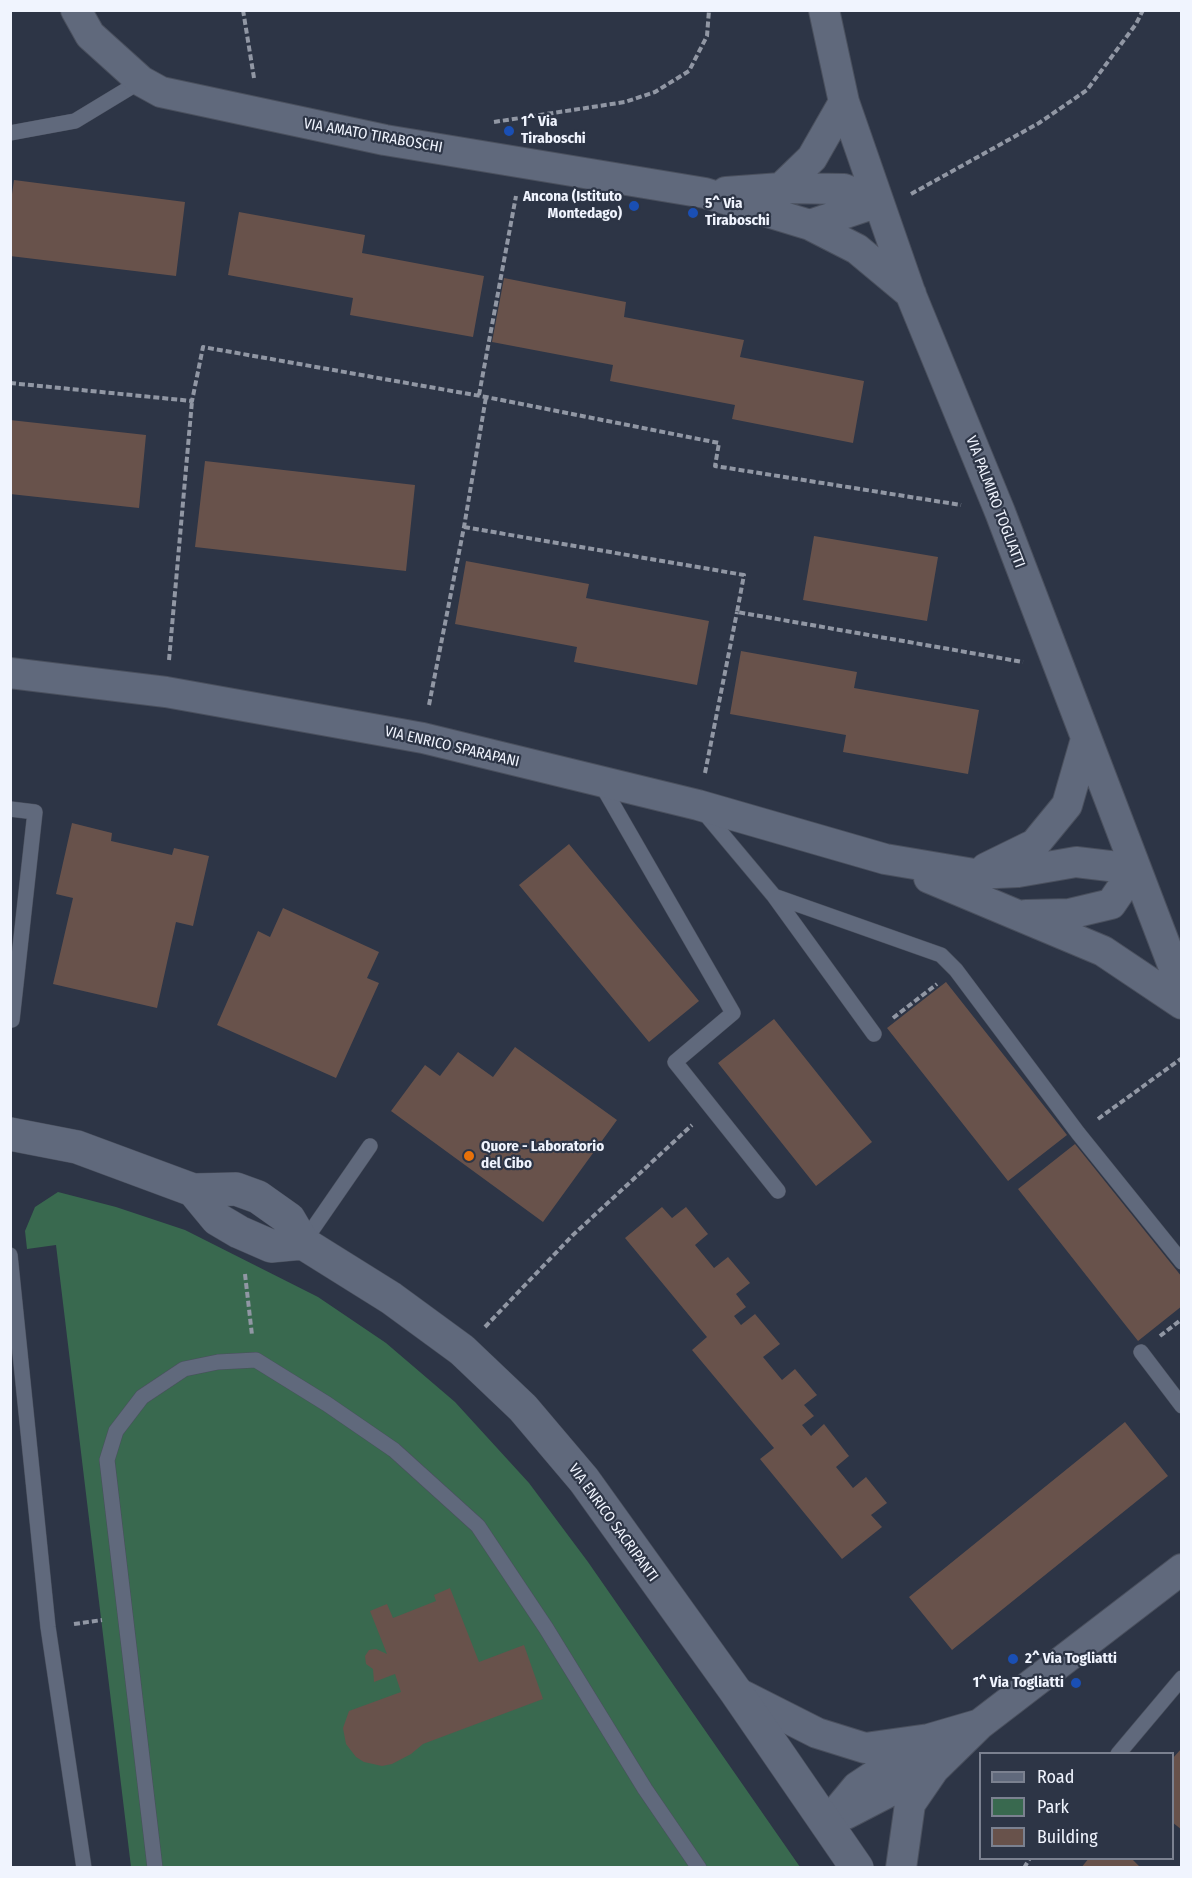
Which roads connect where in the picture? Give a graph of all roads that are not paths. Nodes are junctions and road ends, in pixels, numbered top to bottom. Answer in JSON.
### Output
{"nodes":[{"id":1,"x":76,"y":10,"type":"edge"},
{"id":2,"x":825,"y":10,"type":"edge"},
{"id":3,"x":141,"y":81,"type":"junction"},
{"id":4,"x":844,"y":102,"type":"junction"},
{"id":5,"x":10,"y":133,"type":"edge"},
{"id":6,"x":781,"y":188,"type":"junction"},
{"id":7,"x":705,"y":193,"type":"junction"},
{"id":8,"x":878,"y":202,"type":"junction"},
{"id":9,"x":810,"y":225,"type":"junction"},
{"id":10,"x":911,"y":295,"type":"junction"},
{"id":11,"x":10,"y":672,"type":"edge"},
{"id":12,"x":1086,"y":739,"type":"junction"},
{"id":13,"x":600,"y":782,"type":"junction"},
{"id":14,"x":698,"y":805,"type":"junction"},
{"id":15,"x":10,"y":809,"type":"edge"},
{"id":16,"x":885,"y":859,"type":"junction"},
{"id":17,"x":1135,"y":869,"type":"junction"},
{"id":18,"x":974,"y":874,"type":"junction"},
{"id":19,"x":774,"y":896,"type":"junction"},
{"id":20,"x":1014,"y":916,"type":"junction"},
{"id":21,"x":1182,"y":989,"type":"edge"},
{"id":22,"x":1182,"y":1004,"type":"edge"},
{"id":23,"x":11,"y":1024,"type":"edge"},
{"id":24,"x":874,"y":1034,"type":"road end"},
{"id":25,"x":10,"y":1134,"type":"edge"},
{"id":26,"x":370,"y":1146,"type":"dead end"},
{"id":27,"x":193,"y":1190,"type":"junction"},
{"id":28,"x":778,"y":1191,"type":"dead end"},
{"id":29,"x":303,"y":1243,"type":"junction"},
{"id":30,"x":10,"y":1255,"type":"edge"},
{"id":31,"x":1182,"y":1262,"type":"edge"},
{"id":32,"x":1141,"y":1352,"type":"dead end"},
{"id":33,"x":1182,"y":1406,"type":"edge"},
{"id":34,"x":1182,"y":1569,"type":"edge"},
{"id":35,"x":1182,"y":1678,"type":"edge"},
{"id":36,"x":736,"y":1692,"type":"junction"},
{"id":37,"x":980,"y":1724,"type":"junction"},
{"id":38,"x":929,"y":1739,"type":"junction"},
{"id":39,"x":1120,"y":1752,"type":"edge"},
{"id":40,"x":934,"y":1769,"type":"junction"},
{"id":41,"x":827,"y":1823,"type":"junction"},
{"id":42,"x":84,"y":1868,"type":"edge"},
{"id":43,"x":155,"y":1868,"type":"edge"},
{"id":44,"x":699,"y":1868,"type":"edge"},
{"id":45,"x":857,"y":1868,"type":"edge"},
{"id":46,"x":901,"y":1868,"type":"edge"}],
"edges":[{"from":1,"to":3,"type":"street","name":"VIA AMATO TIRABOSCHI"},
{"from":2,"to":4,"type":"street","name":"VIA PALMIRO TOGLIATTI"},
{"from":3,"to":5,"type":"lane"},
{"from":3,"to":7,"type":"street","name":"VIA AMATO TIRABOSCHI"},
{"from":4,"to":6,"type":"street"},
{"from":4,"to":8,"type":"street","name":"VIA PALMIRO TOGLIATTI"},
{"from":6,"to":7,"type":"street","name":"VIA AMATO TIRABOSCHI"},
{"from":6,"to":8,"type":"street","name":"VIA AMATO TIRABOSCHI"},
{"from":7,"to":9,"type":"street","name":"VIA AMATO TIRABOSCHI"},
{"from":8,"to":9,"type":"street"},
{"from":8,"to":10,"type":"street","name":"VIA PALMIRO TOGLIATTI"},
{"from":9,"to":10,"type":"street","name":"VIA AMATO TIRABOSCHI"},
{"from":10,"to":12,"type":"street","name":"VIA PALMIRO TOGLIATTI"},
{"from":11,"to":13,"type":"street","name":"VIA ENRICO SPARAPANI"},
{"from":12,"to":17,"type":"street","name":"VIA PALMIRO TOGLIATTI"},
{"from":12,"to":18,"type":"street"},
{"from":13,"to":14,"type":"street","name":"VIA ENRICO SPARAPANI"},
{"from":13,"to":28,"type":"lane"},
{"from":14,"to":16,"type":"street","name":"VIA ENRICO SPARAPANI"},
{"from":14,"to":19,"type":"lane"},
{"from":15,"to":23,"type":"lane"},
{"from":16,"to":18,"type":"street","name":"VIA ENRICO SPARAPANI"},
{"from":16,"to":20,"type":"street","name":"VIA ENRICO SPARAPANI"},
{"from":17,"to":18,"type":"street","name":"VIA ENRICO SPARAPANI"},
{"from":17,"to":20,"type":"street","name":"VIA ENRICO SPARAPANI"},
{"from":17,"to":21,"type":"street","name":"VIA PALMIRO TOGLIATTI"},
{"from":19,"to":24,"type":"lane"},
{"from":19,"to":31,"type":"lane"},
{"from":20,"to":22,"type":"street","name":"VIA ENRICO SPARAPANI"},
{"from":25,"to":27,"type":"street","name":"VIA ENRICO SACRIPANTI"},
{"from":26,"to":29,"type":"lane"},
{"from":27,"to":29,"type":"street"},
{"from":27,"to":29,"type":"street","name":"VIA ENRICO SACRIPANTI"},
{"from":29,"to":36,"type":"street","name":"VIA ENRICO SACRIPANTI"},
{"from":30,"to":42,"type":"lane"},
{"from":32,"to":33,"type":"lane"},
{"from":34,"to":37,"type":"street"},
{"from":35,"to":39,"type":"lane"},
{"from":36,"to":38,"type":"street"},
{"from":36,"to":41,"type":"street","name":"VIA ENRICO SACRIPANTI"},
{"from":37,"to":38,"type":"street"},
{"from":37,"to":40,"type":"street"},
{"from":38,"to":41,"type":"street"},
{"from":40,"to":41,"type":"street"},
{"from":40,"to":46,"type":"street"},
{"from":41,"to":45,"type":"street","name":"VIA ENRICO SACRIPANTI"},
{"from":43,"to":44,"type":"lane"}]}
